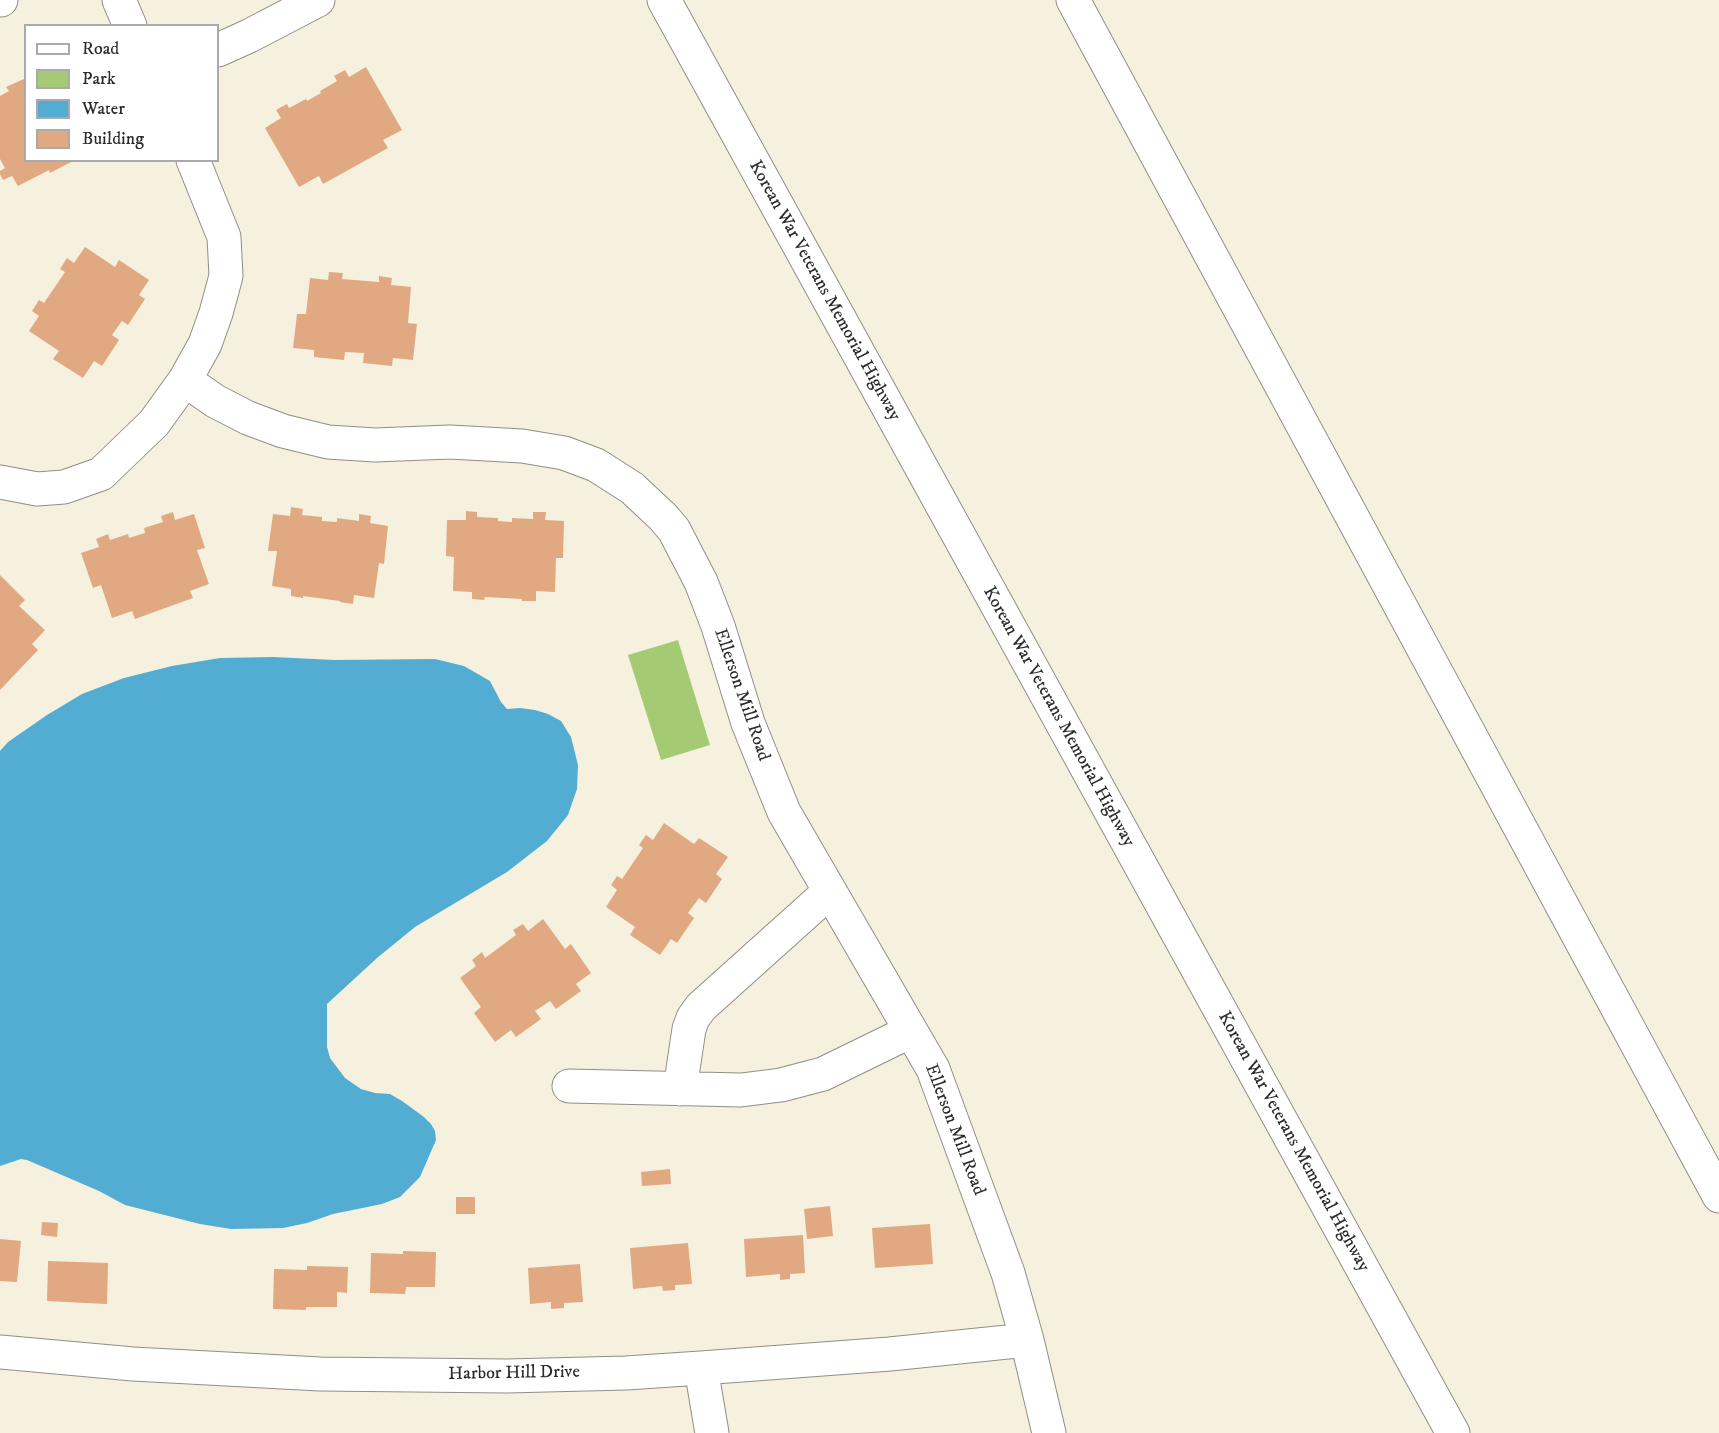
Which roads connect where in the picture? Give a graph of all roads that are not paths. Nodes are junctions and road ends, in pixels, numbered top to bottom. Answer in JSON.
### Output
{"nodes":[{"id":1,"x":119,"y":0,"type":"edge"},
{"id":2,"x":318,"y":0,"type":"edge"},
{"id":3,"x":664,"y":0,"type":"edge"},
{"id":4,"x":1073,"y":0,"type":"edge"},
{"id":5,"x":129,"y":24,"type":"edge"},
{"id":6,"x":219,"y":50,"type":"edge"},
{"id":7,"x":194,"y":162,"type":"edge"},
{"id":8,"x":185,"y":380,"type":"junction"},
{"id":9,"x":0,"y":482,"type":"edge"},
{"id":10,"x":829,"y":892,"type":"junction"},
{"id":11,"x":911,"y":1031,"type":"junction"},
{"id":12,"x":569,"y":1086,"type":"dead end"},
{"id":13,"x":680,"y":1089,"type":"junction"},
{"id":14,"x":1719,"y":1196,"type":"edge"},
{"id":15,"x":1027,"y":1340,"type":"junction"},
{"id":16,"x":0,"y":1352,"type":"edge"},
{"id":17,"x":701,"y":1368,"type":"junction"},
{"id":18,"x":712,"y":1433,"type":"edge"},
{"id":19,"x":1049,"y":1433,"type":"edge"},
{"id":20,"x":1453,"y":1433,"type":"edge"}],
"edges":[{"from":1,"to":5,"type":"main road"},
{"from":2,"to":6,"type":"main road"},
{"from":3,"to":20,"type":"main road","name":"Korean War Veterans Memorial Highway"},
{"from":4,"to":14,"type":"main road"},
{"from":7,"to":8,"type":"main road"},
{"from":8,"to":9,"type":"main road"},
{"from":8,"to":10,"type":"main road","name":"Ellerson Mill Road"},
{"from":10,"to":11,"type":"main road","name":"Ellerson Mill Road"},
{"from":10,"to":13,"type":"main road"},
{"from":11,"to":13,"type":"main road"},
{"from":11,"to":15,"type":"main road","name":"Ellerson Mill Road"},
{"from":12,"to":13,"type":"main road"},
{"from":15,"to":17,"type":"main road","name":"Harbor Hill Drive"},
{"from":15,"to":19,"type":"main road","name":"Ellerson Mill Road"},
{"from":16,"to":17,"type":"main road","name":"Harbor Hill Drive"},
{"from":17,"to":18,"type":"main road"}]}
